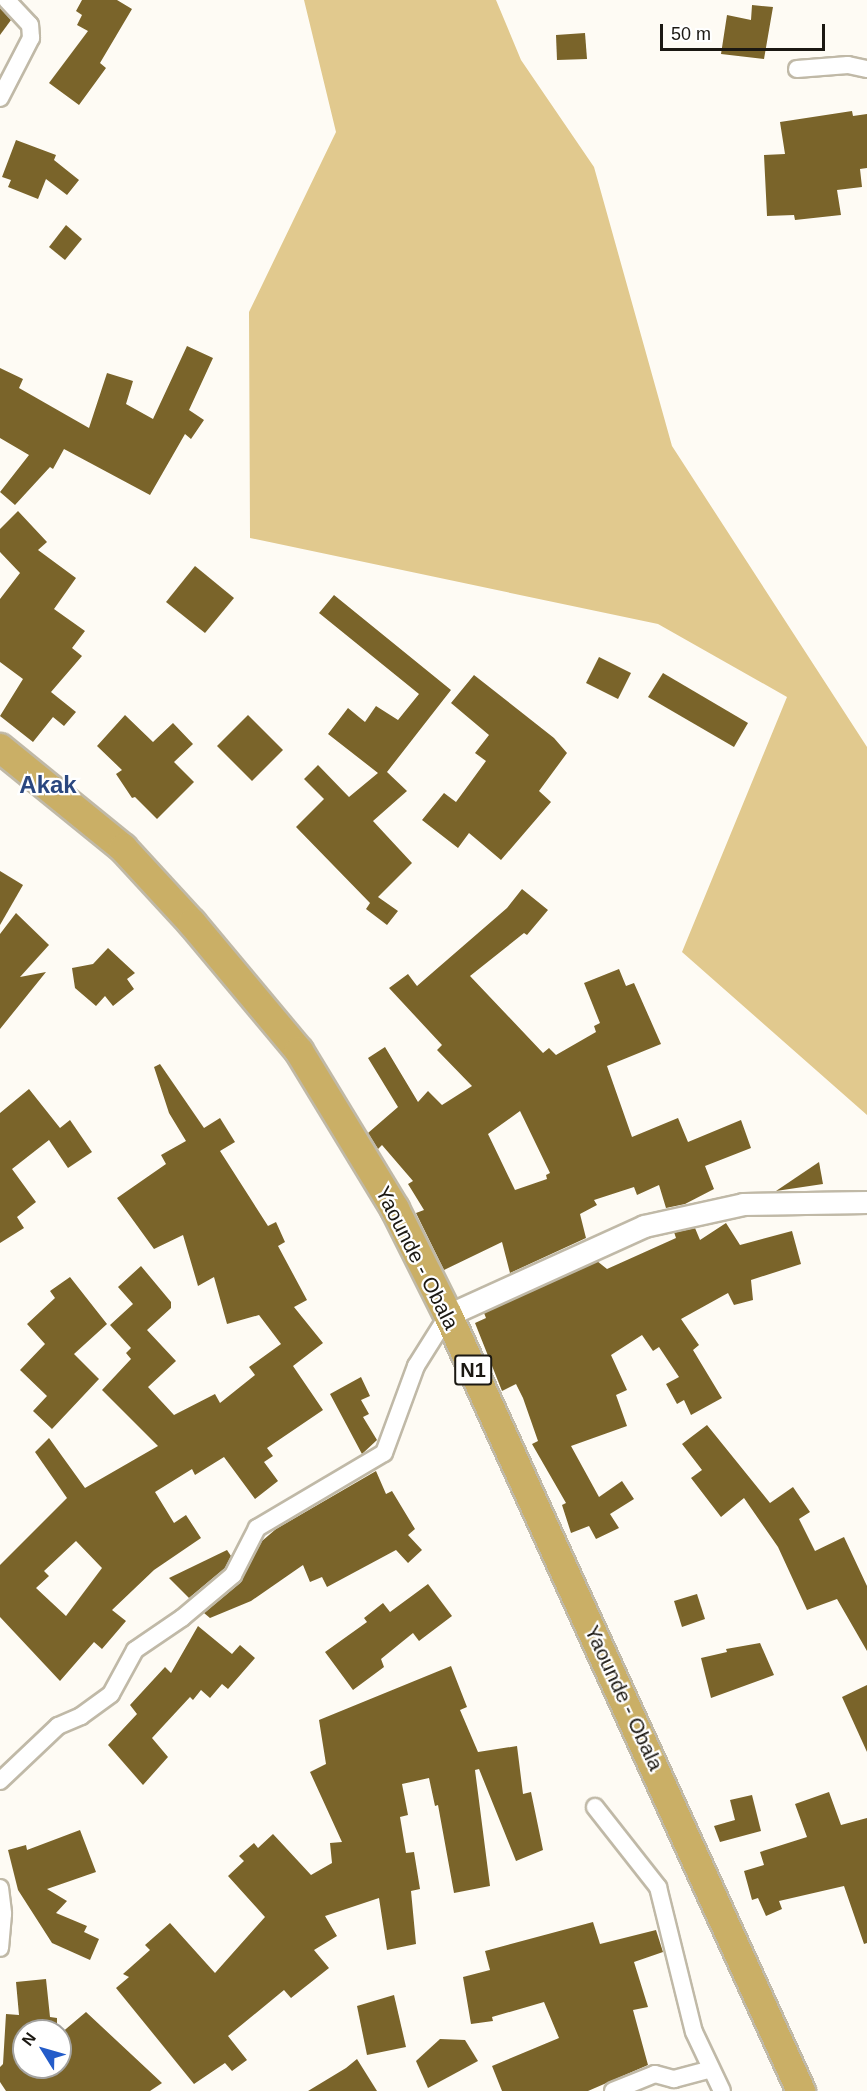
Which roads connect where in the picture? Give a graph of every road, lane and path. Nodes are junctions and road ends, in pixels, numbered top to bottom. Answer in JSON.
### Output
{"nodes":[{"id":1,"x":7,"y":0,"type":"edge"},
{"id":2,"x":798,"y":69,"type":"dead end"},
{"id":3,"x":867,"y":69,"type":"edge"},
{"id":4,"x":0,"y":98,"type":"edge"},
{"id":5,"x":0,"y":748,"type":"edge"},
{"id":6,"x":867,"y":1202,"type":"edge"},
{"id":7,"x":448,"y":1315,"type":"junction"},
{"id":8,"x":0,"y":1780,"type":"edge"},
{"id":9,"x":595,"y":1807,"type":"dead end"},
{"id":10,"x":0,"y":1888,"type":"edge"},
{"id":11,"x":0,"y":1948,"type":"edge"},
{"id":12,"x":711,"y":2069,"type":"junction"},
{"id":13,"x":613,"y":2091,"type":"edge"},
{"id":14,"x":722,"y":2091,"type":"edge"},
{"id":15,"x":801,"y":2091,"type":"edge"}],
"edges":[{"from":1,"to":4,"type":"street"},
{"from":2,"to":3,"type":"street"},
{"from":5,"to":7,"type":"highway","name":"Yaounde - Obala","number":"N1"},
{"from":6,"to":7,"type":"street"},
{"from":7,"to":8,"type":"street"},
{"from":7,"to":15,"type":"highway","name":"Yaounde - Obala","number":"N1"},
{"from":9,"to":12,"type":"street"},
{"from":10,"to":11,"type":"street"},
{"from":12,"to":13,"type":"street"},
{"from":12,"to":14,"type":"street"}]}
